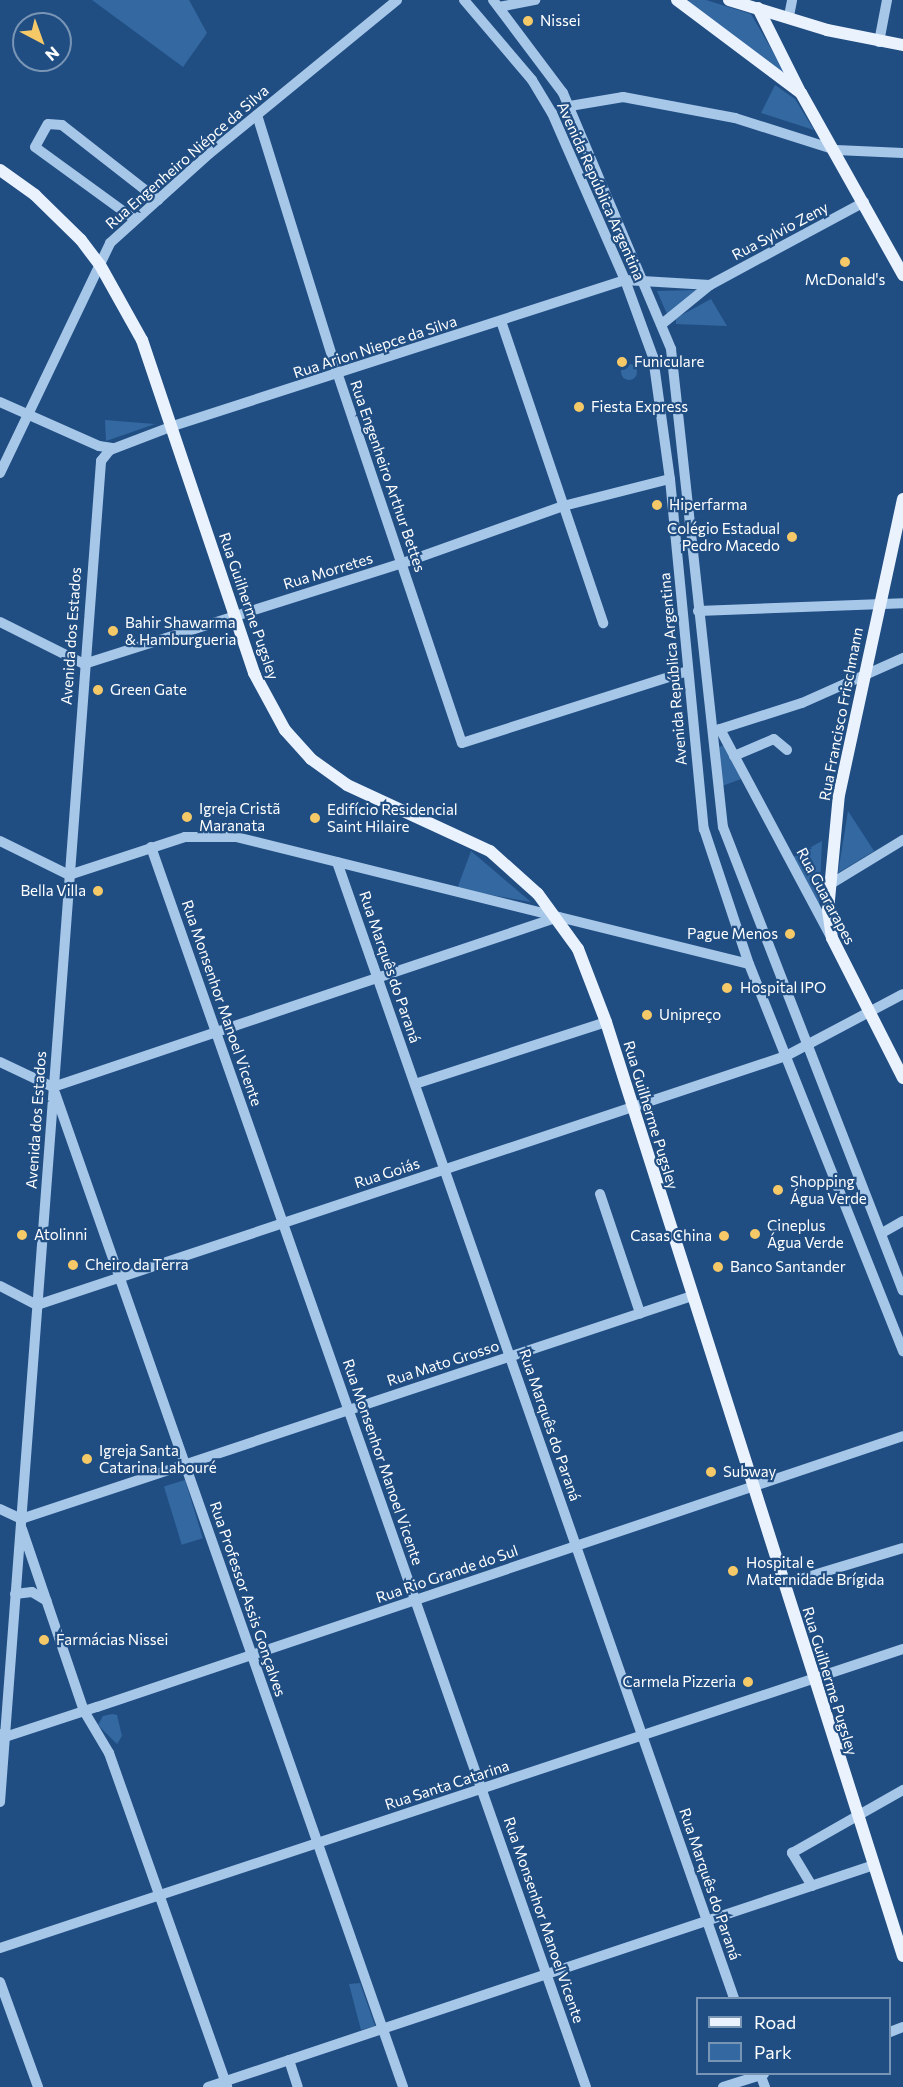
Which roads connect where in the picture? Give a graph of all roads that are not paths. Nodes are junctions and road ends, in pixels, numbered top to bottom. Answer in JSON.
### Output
{"nodes":[{"id":1,"x":397,"y":0,"type":"edge"},
{"id":2,"x":464,"y":0,"type":"edge"},
{"id":3,"x":536,"y":0,"type":"edge"},
{"id":4,"x":677,"y":0,"type":"edge"},
{"id":5,"x":729,"y":0,"type":"edge"},
{"id":6,"x":792,"y":0,"type":"edge"},
{"id":7,"x":887,"y":0,"type":"edge"},
{"id":8,"x":496,"y":3,"type":"edge"},
{"id":9,"x":758,"y":8,"type":"junction"},
{"id":10,"x":789,"y":16,"type":"junction"},
{"id":11,"x":879,"y":42,"type":"junction"},
{"id":12,"x":903,"y":45,"type":"edge"},
{"id":13,"x":801,"y":93,"type":"junction"},
{"id":14,"x":570,"y":106,"type":"junction"},
{"id":15,"x":257,"y":115,"type":"junction"},
{"id":16,"x":836,"y":150,"type":"junction"},
{"id":17,"x":903,"y":153,"type":"edge"},
{"id":18,"x":0,"y":170,"type":"edge"},
{"id":19,"x":158,"y":200,"type":"junction"},
{"id":20,"x":864,"y":202,"type":"junction"},
{"id":21,"x":134,"y":219,"type":"junction"},
{"id":22,"x":100,"y":265,"type":"junction"},
{"id":23,"x":903,"y":275,"type":"edge"},
{"id":24,"x":625,"y":280,"type":"junction"},
{"id":25,"x":645,"y":283,"type":"junction"},
{"id":26,"x":710,"y":285,"type":"junction"},
{"id":27,"x":501,"y":321,"type":"junction"},
{"id":28,"x":662,"y":324,"type":"junction"},
{"id":29,"x":338,"y":375,"type":"junction"},
{"id":30,"x":0,"y":402,"type":"edge"},
{"id":31,"x":28,"y":415,"type":"junction"},
{"id":32,"x":173,"y":426,"type":"junction"},
{"id":33,"x":115,"y":448,"type":"junction"},
{"id":34,"x":0,"y":473,"type":"edge"},
{"id":35,"x":670,"y":479,"type":"junction"},
{"id":36,"x":903,"y":499,"type":"edge"},
{"id":37,"x":563,"y":506,"type":"junction"},
{"id":38,"x":403,"y":563,"type":"junction"},
{"id":39,"x":879,"y":603,"type":"junction"},
{"id":40,"x":903,"y":603,"type":"edge"},
{"id":41,"x":698,"y":610,"type":"junction"},
{"id":42,"x":235,"y":616,"type":"junction"},
{"id":43,"x":0,"y":621,"type":"edge"},
{"id":44,"x":603,"y":623,"type":"dead end"},
{"id":45,"x":903,"y":658,"type":"edge"},
{"id":46,"x":84,"y":664,"type":"junction"},
{"id":47,"x":688,"y":671,"type":"junction"},
{"id":48,"x":863,"y":674,"type":"junction"},
{"id":49,"x":715,"y":730,"type":"junction"},
{"id":50,"x":786,"y":750,"type":"dead end"},
{"id":51,"x":734,"y":756,"type":"junction"},
{"id":52,"x":903,"y":840,"type":"edge"},
{"id":53,"x":0,"y":841,"type":"edge"},
{"id":54,"x":151,"y":847,"type":"junction"},
{"id":55,"x":337,"y":862,"type":"junction"},
{"id":56,"x":69,"y":875,"type":"junction"},
{"id":57,"x":829,"y":885,"type":"junction"},
{"id":58,"x":558,"y":917,"type":"junction"},
{"id":59,"x":832,"y":938,"type":"junction"},
{"id":60,"x":748,"y":964,"type":"junction"},
{"id":61,"x":378,"y":977,"type":"junction"},
{"id":62,"x":903,"y":994,"type":"edge"},
{"id":63,"x":868,"y":1014,"type":"junction"},
{"id":64,"x":606,"y":1022,"type":"junction"},
{"id":65,"x":216,"y":1031,"type":"junction"},
{"id":66,"x":807,"y":1046,"type":"junction"},
{"id":67,"x":786,"y":1056,"type":"junction"},
{"id":68,"x":0,"y":1062,"type":"edge"},
{"id":69,"x":903,"y":1078,"type":"edge"},
{"id":70,"x":415,"y":1084,"type":"junction"},
{"id":71,"x":53,"y":1087,"type":"junction"},
{"id":72,"x":632,"y":1107,"type":"junction"},
{"id":73,"x":445,"y":1169,"type":"junction"},
{"id":74,"x":600,"y":1194,"type":"dead end"},
{"id":75,"x":903,"y":1221,"type":"edge"},
{"id":76,"x":283,"y":1223,"type":"junction"},
{"id":77,"x":882,"y":1233,"type":"junction"},
{"id":78,"x":119,"y":1277,"type":"junction"},
{"id":79,"x":0,"y":1286,"type":"edge"},
{"id":80,"x":903,"y":1290,"type":"edge"},
{"id":81,"x":692,"y":1296,"type":"junction"},
{"id":82,"x":37,"y":1305,"type":"junction"},
{"id":83,"x":640,"y":1313,"type":"junction"},
{"id":84,"x":903,"y":1351,"type":"edge"},
{"id":85,"x":510,"y":1356,"type":"junction"},
{"id":86,"x":349,"y":1410,"type":"junction"},
{"id":87,"x":903,"y":1436,"type":"edge"},
{"id":88,"x":185,"y":1465,"type":"junction"},
{"id":89,"x":753,"y":1486,"type":"junction"},
{"id":90,"x":0,"y":1509,"type":"edge"},
{"id":91,"x":21,"y":1522,"type":"junction"},
{"id":92,"x":576,"y":1546,"type":"junction"},
{"id":93,"x":903,"y":1548,"type":"edge"},
{"id":94,"x":784,"y":1584,"type":"junction"},
{"id":95,"x":15,"y":1594,"type":"junction"},
{"id":96,"x":415,"y":1600,"type":"junction"},
{"id":97,"x":47,"y":1602,"type":"junction"},
{"id":98,"x":903,"y":1649,"type":"edge"},
{"id":99,"x":252,"y":1655,"type":"junction"},
{"id":100,"x":814,"y":1678,"type":"junction"},
{"id":101,"x":84,"y":1711,"type":"junction"},
{"id":102,"x":2,"y":1736,"type":"edge"},
{"id":103,"x":642,"y":1736,"type":"junction"},
{"id":104,"x":482,"y":1789,"type":"junction"},
{"id":105,"x":903,"y":1790,"type":"edge"},
{"id":106,"x":0,"y":1802,"type":"edge"},
{"id":107,"x":857,"y":1816,"type":"junction"},
{"id":108,"x":318,"y":1844,"type":"junction"},
{"id":109,"x":874,"y":1865,"type":"junction"},
{"id":110,"x":812,"y":1886,"type":"junction"},
{"id":111,"x":160,"y":1896,"type":"junction"},
{"id":112,"x":707,"y":1921,"type":"junction"},
{"id":113,"x":0,"y":1948,"type":"edge"},
{"id":114,"x":903,"y":1956,"type":"edge"},
{"id":115,"x":546,"y":1974,"type":"junction"},
{"id":116,"x":0,"y":1982,"type":"edge"},
{"id":117,"x":734,"y":1997,"type":"edge"},
{"id":118,"x":382,"y":2029,"type":"junction"},
{"id":119,"x":289,"y":2060,"type":"junction"},
{"id":120,"x":759,"y":2075,"type":"edge"},
{"id":121,"x":226,"y":2084,"type":"edge"},
{"id":122,"x":38,"y":2087,"type":"edge"},
{"id":123,"x":208,"y":2087,"type":"edge"},
{"id":124,"x":298,"y":2087,"type":"edge"},
{"id":125,"x":403,"y":2087,"type":"edge"},
{"id":126,"x":586,"y":2087,"type":"edge"},
{"id":127,"x":723,"y":2087,"type":"edge"}],
"edges":[{"from":1,"to":15,"type":"street","name":"Rua Engenheiro Niépce da Silva"},
{"from":2,"to":24,"type":"street","name":"Avenida República Argentina"},
{"from":3,"to":8,"type":"street"},
{"from":4,"to":13,"type":"main road"},
{"from":5,"to":9,"type":"main road"},
{"from":6,"to":10,"type":"street"},
{"from":7,"to":11,"type":"street"},
{"from":8,"to":14,"type":"street","name":"Avenida República Argentina"},
{"from":9,"to":10,"type":"main road"},
{"from":9,"to":13,"type":"main road"},
{"from":10,"to":11,"type":"main road"},
{"from":11,"to":12,"type":"main road"},
{"from":13,"to":16,"type":"main road"},
{"from":14,"to":16,"type":"street"},
{"from":14,"to":25,"type":"street","name":"Avenida República Argentina"},
{"from":15,"to":19,"type":"street","name":"Rua Engenheiro Niépce da Silva"},
{"from":15,"to":29,"type":"street","name":"Rua Engenheiro Arthur Bettes"},
{"from":16,"to":17,"type":"street"},
{"from":16,"to":20,"type":"main road"},
{"from":18,"to":22,"type":"main road","name":"Rua Guilherme Pugsley"},
{"from":19,"to":21,"type":"street","name":"Rua Engenheiro Niépce da Silva"},
{"from":19,"to":21,"type":"street"},
{"from":20,"to":23,"type":"main road"},
{"from":20,"to":26,"type":"street","name":"Rua Sylvio Zeny"},
{"from":21,"to":22,"type":"street","name":"Rua Engenheiro Niépce da Silva"},
{"from":22,"to":31,"type":"street","name":"Rua Engenheiro Niépce da Silva"},
{"from":22,"to":32,"type":"main road","name":"Rua Guilherme Pugsley"},
{"from":24,"to":25,"type":"street","name":"Rua Arion Niepce da Silva"},
{"from":24,"to":27,"type":"street","name":"Rua Arion Niepce da Silva"},
{"from":24,"to":35,"type":"street","name":"Avenida República Argentina"},
{"from":25,"to":26,"type":"street"},
{"from":25,"to":28,"type":"street","name":"Avenida República Argentina"},
{"from":26,"to":28,"type":"street","name":"Rua Sylvio Zeny"},
{"from":27,"to":29,"type":"street","name":"Rua Arion Niepce da Silva"},
{"from":27,"to":37,"type":"street"},
{"from":28,"to":41,"type":"street","name":"Avenida República Argentina"},
{"from":29,"to":32,"type":"street","name":"Rua Arion Niepce da Silva"},
{"from":29,"to":38,"type":"street","name":"Rua Engenheiro Arthur Bettes"},
{"from":30,"to":31,"type":"street"},
{"from":31,"to":33,"type":"street"},
{"from":31,"to":34,"type":"street","name":"Rua Engenheiro Niépce da Silva"},
{"from":32,"to":33,"type":"street","name":"Rua Arion Niepce da Silva"},
{"from":32,"to":42,"type":"main road","name":"Rua Guilherme Pugsley"},
{"from":33,"to":46,"type":"street","name":"Avenida dos Estados"},
{"from":35,"to":37,"type":"street","name":"Rua Morretes"},
{"from":35,"to":47,"type":"street","name":"Avenida República Argentina"},
{"from":36,"to":39,"type":"main road","name":"Rua Francisco Frischmann"},
{"from":37,"to":38,"type":"street","name":"Rua Morretes"},
{"from":37,"to":44,"type":"street"},
{"from":38,"to":42,"type":"street","name":"Rua Morretes"},
{"from":38,"to":47,"type":"street","name":"Rua Engenheiro Arthur Bettes"},
{"from":39,"to":40,"type":"street"},
{"from":39,"to":41,"type":"street"},
{"from":39,"to":48,"type":"main road","name":"Rua Francisco Frischmann"},
{"from":41,"to":49,"type":"street","name":"Avenida República Argentina"},
{"from":42,"to":46,"type":"street","name":"Rua Morretes"},
{"from":42,"to":58,"type":"main road","name":"Rua Guilherme Pugsley"},
{"from":43,"to":46,"type":"street"},
{"from":45,"to":48,"type":"street"},
{"from":46,"to":56,"type":"street","name":"Avenida dos Estados"},
{"from":47,"to":60,"type":"street","name":"Avenida República Argentina"},
{"from":48,"to":49,"type":"street"},
{"from":48,"to":57,"type":"main road","name":"Rua Francisco Frischmann"},
{"from":49,"to":51,"type":"street","name":"Rua Guararapes"},
{"from":49,"to":66,"type":"street","name":"Avenida República Argentina"},
{"from":50,"to":51,"type":"street"},
{"from":51,"to":59,"type":"street","name":"Rua Guararapes"},
{"from":52,"to":57,"type":"street"},
{"from":53,"to":56,"type":"street"},
{"from":54,"to":55,"type":"street"},
{"from":54,"to":56,"type":"street"},
{"from":54,"to":65,"type":"street","name":"Rua Monsenhor Manoel Vicente"},
{"from":55,"to":58,"type":"street"},
{"from":55,"to":61,"type":"street","name":"Rua Marquês do Paraná"},
{"from":56,"to":71,"type":"street","name":"Avenida dos Estados"},
{"from":57,"to":59,"type":"main road","name":"Rua Francisco Frischmann"},
{"from":58,"to":60,"type":"street"},
{"from":58,"to":61,"type":"street"},
{"from":58,"to":64,"type":"main road","name":"Rua Guilherme Pugsley"},
{"from":59,"to":63,"type":"main road","name":"Rua Guararapes"},
{"from":60,"to":67,"type":"street","name":"Avenida República Argentina"},
{"from":61,"to":65,"type":"street"},
{"from":61,"to":70,"type":"street","name":"Rua Marquês do Paraná"},
{"from":62,"to":63,"type":"street","name":"Rua Goiás"},
{"from":63,"to":66,"type":"street","name":"Rua Goiás"},
{"from":63,"to":69,"type":"main road","name":"Rua Guararapes"},
{"from":64,"to":70,"type":"street"},
{"from":64,"to":72,"type":"main road","name":"Rua Guilherme Pugsley"},
{"from":65,"to":71,"type":"street"},
{"from":65,"to":76,"type":"street","name":"Rua Monsenhor Manoel Vicente"},
{"from":66,"to":67,"type":"street","name":"Rua Goiás"},
{"from":66,"to":77,"type":"street","name":"Avenida República Argentina"},
{"from":67,"to":72,"type":"street","name":"Rua Goiás"},
{"from":67,"to":84,"type":"street","name":"Avenida República Argentina"},
{"from":68,"to":71,"type":"street"},
{"from":70,"to":73,"type":"street","name":"Rua Marquês do Paraná"},
{"from":71,"to":78,"type":"street","name":"Rua Professor Assis Gonçalves"},
{"from":71,"to":82,"type":"street","name":"Avenida dos Estados"},
{"from":72,"to":73,"type":"street","name":"Rua Goiás"},
{"from":72,"to":81,"type":"main road","name":"Rua Guilherme Pugsley"},
{"from":73,"to":76,"type":"street","name":"Rua Goiás"},
{"from":73,"to":85,"type":"street","name":"Rua Marquês do Paraná"},
{"from":74,"to":83,"type":"street"},
{"from":75,"to":77,"type":"street"},
{"from":76,"to":78,"type":"street","name":"Rua Goiás"},
{"from":76,"to":86,"type":"street","name":"Rua Monsenhor Manoel Vicente"},
{"from":77,"to":80,"type":"street","name":"Avenida República Argentina"},
{"from":78,"to":82,"type":"street","name":"Rua Goiás"},
{"from":78,"to":88,"type":"street","name":"Rua Professor Assis Gonçalves"},
{"from":79,"to":82,"type":"street"},
{"from":81,"to":83,"type":"street","name":"Rua Mato Grosso"},
{"from":81,"to":89,"type":"main road","name":"Rua Guilherme Pugsley"},
{"from":82,"to":91,"type":"street","name":"Avenida dos Estados"},
{"from":83,"to":85,"type":"street","name":"Rua Mato Grosso"},
{"from":85,"to":86,"type":"street","name":"Rua Mato Grosso"},
{"from":85,"to":92,"type":"street","name":"Rua Marquês do Paraná"},
{"from":86,"to":88,"type":"street","name":"Rua Mato Grosso"},
{"from":86,"to":96,"type":"street","name":"Rua Monsenhor Manoel Vicente"},
{"from":87,"to":89,"type":"street","name":"Rua Rio Grande do Sul"},
{"from":88,"to":91,"type":"street","name":"Rua Mato Grosso"},
{"from":88,"to":99,"type":"street","name":"Rua Professor Assis Gonçalves"},
{"from":89,"to":92,"type":"street","name":"Rua Rio Grande do Sul"},
{"from":89,"to":94,"type":"main road","name":"Rua Guilherme Pugsley"},
{"from":90,"to":91,"type":"street"},
{"from":91,"to":95,"type":"street","name":"Avenida dos Estados"},
{"from":91,"to":97,"type":"street"},
{"from":92,"to":96,"type":"street","name":"Rua Rio Grande do Sul"},
{"from":92,"to":103,"type":"street","name":"Rua Marquês do Paraná"},
{"from":93,"to":94,"type":"street"},
{"from":94,"to":100,"type":"main road","name":"Rua Guilherme Pugsley"},
{"from":95,"to":97,"type":"street"},
{"from":95,"to":102,"type":"street","name":"Avenida dos Estados"},
{"from":96,"to":99,"type":"street","name":"Rua Rio Grande do Sul"},
{"from":96,"to":104,"type":"street","name":"Rua Monsenhor Manoel Vicente"},
{"from":97,"to":101,"type":"street"},
{"from":98,"to":100,"type":"street","name":"Rua Santa Catarina"},
{"from":99,"to":101,"type":"street","name":"Rua Rio Grande do Sul"},
{"from":99,"to":108,"type":"street","name":"Rua Professor Assis Gonçalves"},
{"from":100,"to":103,"type":"street","name":"Rua Santa Catarina"},
{"from":100,"to":107,"type":"main road","name":"Rua Guilherme Pugsley"},
{"from":101,"to":102,"type":"street","name":"Rua Rio Grande do Sul"},
{"from":101,"to":111,"type":"street"},
{"from":102,"to":106,"type":"street","name":"Avenida dos Estados"},
{"from":103,"to":104,"type":"street","name":"Rua Santa Catarina"},
{"from":103,"to":112,"type":"street","name":"Rua Marquês do Paraná"},
{"from":104,"to":108,"type":"street","name":"Rua Santa Catarina"},
{"from":104,"to":115,"type":"street","name":"Rua Monsenhor Manoel Vicente"},
{"from":105,"to":107,"type":"street"},
{"from":107,"to":109,"type":"main road","name":"Rua Guilherme Pugsley"},
{"from":107,"to":110,"type":"street"},
{"from":108,"to":111,"type":"street","name":"Rua Santa Catarina"},
{"from":108,"to":118,"type":"street","name":"Rua Professor Assis Gonçalves"},
{"from":109,"to":110,"type":"street"},
{"from":109,"to":114,"type":"main road","name":"Rua Guilherme Pugsley"},
{"from":110,"to":112,"type":"street"},
{"from":111,"to":113,"type":"street","name":"Rua Santa Catarina"},
{"from":111,"to":121,"type":"street"},
{"from":112,"to":115,"type":"street"},
{"from":112,"to":117,"type":"street","name":"Rua Marquês do Paraná"},
{"from":115,"to":118,"type":"street"},
{"from":115,"to":126,"type":"street","name":"Rua Monsenhor Manoel Vicente"},
{"from":116,"to":122,"type":"street"},
{"from":118,"to":119,"type":"street"},
{"from":118,"to":125,"type":"street","name":"Rua Professor Assis Gonçalves"},
{"from":119,"to":121,"type":"street"},
{"from":119,"to":124,"type":"street"},
{"from":120,"to":127,"type":"street"},
{"from":121,"to":123,"type":"street"}]}
